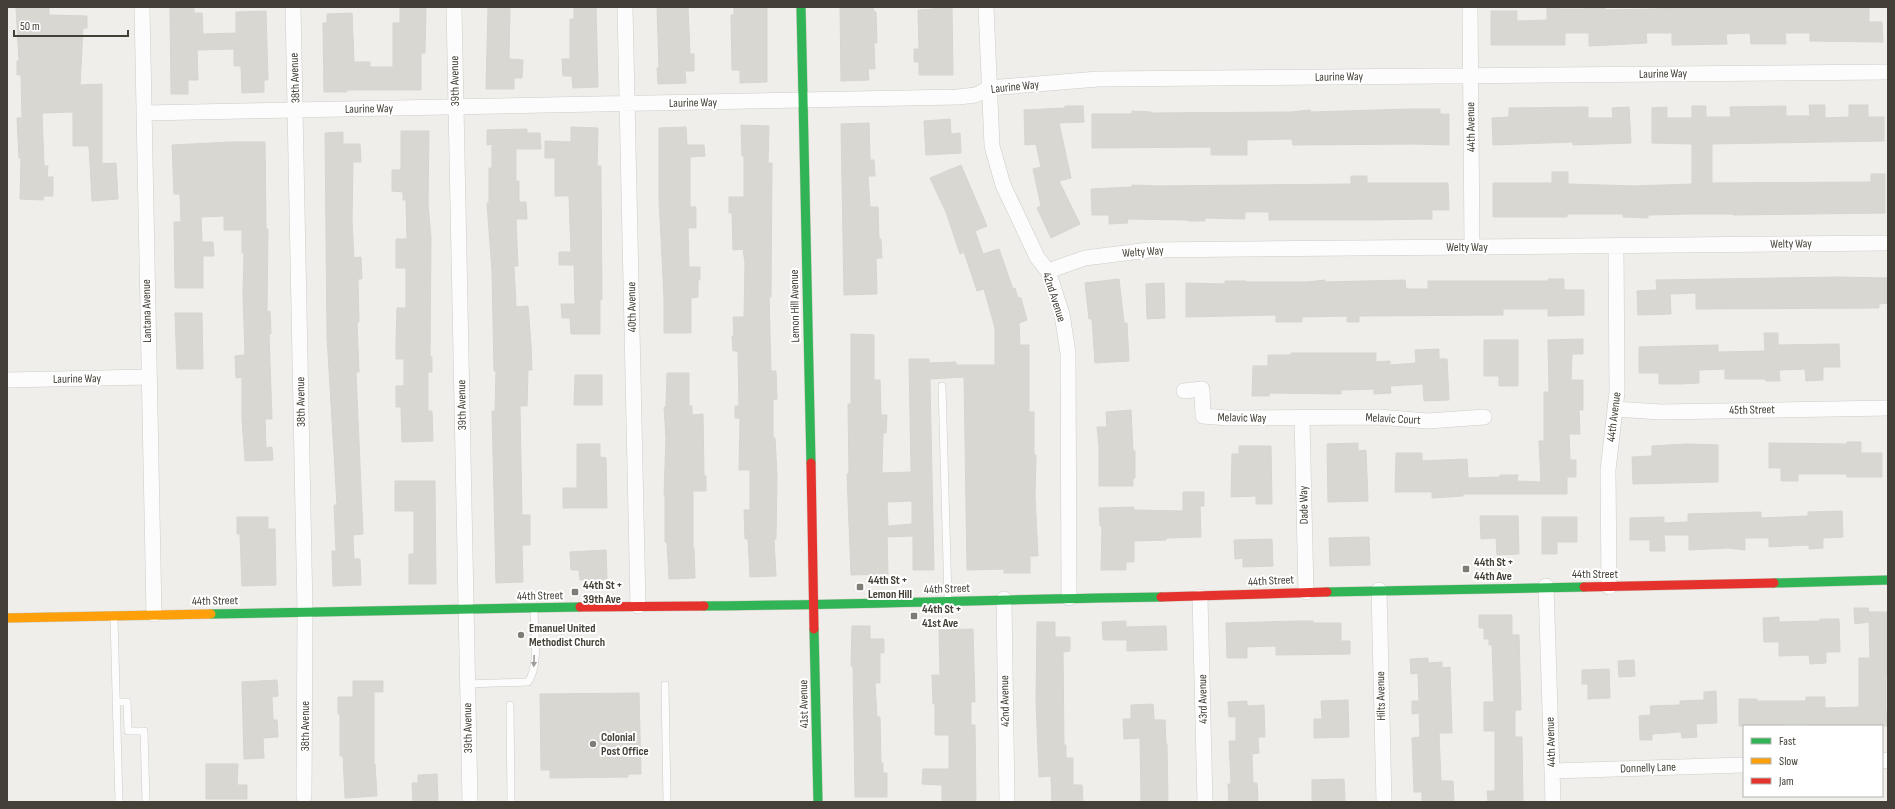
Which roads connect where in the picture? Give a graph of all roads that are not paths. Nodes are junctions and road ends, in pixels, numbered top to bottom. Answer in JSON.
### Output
{"nodes":[{"id":1,"x":142,"y":7,"type":"edge"},
{"id":2,"x":293,"y":7,"type":"edge"},
{"id":3,"x":454,"y":7,"type":"edge"},
{"id":4,"x":625,"y":7,"type":"edge"},
{"id":5,"x":801,"y":7,"type":"edge"},
{"id":6,"x":986,"y":7,"type":"edge"},
{"id":7,"x":1470,"y":7,"type":"edge"},
{"id":8,"x":1888,"y":72,"type":"edge"},
{"id":9,"x":1471,"y":76,"type":"junction"},
{"id":10,"x":988,"y":88,"type":"junction"},
{"id":11,"x":803,"y":101,"type":"junction"},
{"id":12,"x":627,"y":105,"type":"junction"},
{"id":13,"x":456,"y":107,"type":"junction"},
{"id":14,"x":296,"y":110,"type":"junction"},
{"id":15,"x":144,"y":113,"type":"junction"},
{"id":16,"x":1888,"y":243,"type":"edge"},
{"id":17,"x":1616,"y":246,"type":"junction"},
{"id":18,"x":1472,"y":247,"type":"junction"},
{"id":19,"x":1048,"y":271,"type":"junction"},
{"id":20,"x":148,"y":378,"type":"junction"},
{"id":21,"x":7,"y":380,"type":"edge"},
{"id":22,"x":942,"y":386,"type":"dead end"},
{"id":23,"x":1184,"y":391,"type":"dead end"},
{"id":24,"x":1888,"y":408,"type":"edge"},
{"id":25,"x":1615,"y":409,"type":"junction"},
{"id":26,"x":1484,"y":417,"type":"dead end"},
{"id":27,"x":1302,"y":418,"type":"junction"},
{"id":28,"x":1888,"y":580,"type":"edge"},
{"id":29,"x":1546,"y":586,"type":"junction"},
{"id":30,"x":1609,"y":587,"type":"junction"},
{"id":31,"x":1379,"y":590,"type":"junction"},
{"id":32,"x":1306,"y":592,"type":"junction"},
{"id":33,"x":1200,"y":597,"type":"junction"},
{"id":34,"x":1069,"y":598,"type":"junction"},
{"id":35,"x":1004,"y":599,"type":"junction"},
{"id":36,"x":948,"y":600,"type":"junction"},
{"id":37,"x":814,"y":605,"type":"junction"},
{"id":38,"x":638,"y":606,"type":"junction"},
{"id":39,"x":467,"y":608,"type":"junction"},
{"id":40,"x":534,"y":608,"type":"junction"},
{"id":41,"x":305,"y":611,"type":"junction"},
{"id":42,"x":154,"y":614,"type":"junction"},
{"id":43,"x":114,"y":615,"type":"junction"},
{"id":44,"x":7,"y":618,"type":"edge"},
{"id":45,"x":467,"y":684,"type":"junction"},
{"id":46,"x":665,"y":685,"type":"dead end"},
{"id":47,"x":116,"y":702,"type":"junction"},
{"id":48,"x":510,"y":705,"type":"dead end"},
{"id":49,"x":1743,"y":765,"type":"edge"},
{"id":50,"x":1552,"y":771,"type":"junction"},
{"id":51,"x":304,"y":796,"type":"dead end"},
{"id":52,"x":119,"y":802,"type":"edge"},
{"id":53,"x":146,"y":802,"type":"edge"},
{"id":54,"x":470,"y":802,"type":"edge"},
{"id":55,"x":511,"y":802,"type":"edge"},
{"id":56,"x":667,"y":802,"type":"edge"},
{"id":57,"x":818,"y":802,"type":"edge"},
{"id":58,"x":1007,"y":802,"type":"edge"},
{"id":59,"x":1205,"y":802,"type":"edge"},
{"id":60,"x":1384,"y":802,"type":"edge"},
{"id":61,"x":1553,"y":802,"type":"edge"}],
"edges":[{"from":1,"to":15,"type":"street","name":"Lantana Avenue"},
{"from":2,"to":14,"type":"street","name":"38th Avenue"},
{"from":3,"to":13,"type":"street","name":"39th Avenue"},
{"from":4,"to":12,"type":"street","name":"40th Avenue"},
{"from":5,"to":11,"type":"street","name":"Lemon Hill Avenue"},
{"from":6,"to":10,"type":"street","name":"42nd Avenue"},
{"from":7,"to":9,"type":"street","name":"44th Avenue"},
{"from":8,"to":9,"type":"street","name":"Laurine Way"},
{"from":9,"to":10,"type":"street","name":"Laurine Way"},
{"from":9,"to":18,"type":"street","name":"44th Avenue"},
{"from":10,"to":11,"type":"street","name":"Laurine Way"},
{"from":10,"to":19,"type":"street","name":"42nd Avenue"},
{"from":11,"to":12,"type":"street","name":"Laurine Way"},
{"from":11,"to":37,"type":"street","name":"Lemon Hill Avenue"},
{"from":12,"to":13,"type":"street","name":"Laurine Way"},
{"from":12,"to":38,"type":"street","name":"40th Avenue"},
{"from":13,"to":14,"type":"street","name":"Laurine Way"},
{"from":13,"to":39,"type":"street","name":"39th Avenue"},
{"from":14,"to":15,"type":"street","name":"Laurine Way"},
{"from":14,"to":41,"type":"street","name":"38th Avenue"},
{"from":15,"to":20,"type":"street","name":"Lantana Avenue"},
{"from":16,"to":17,"type":"street","name":"Welty Way"},
{"from":17,"to":18,"type":"street","name":"Welty Way"},
{"from":17,"to":25,"type":"street","name":"44th Avenue"},
{"from":18,"to":19,"type":"street","name":"Welty Way"},
{"from":19,"to":34,"type":"street","name":"42nd Avenue"},
{"from":20,"to":21,"type":"street","name":"Laurine Way"},
{"from":20,"to":42,"type":"street","name":"Lantana Avenue"},
{"from":22,"to":36,"type":"lane"},
{"from":23,"to":27,"type":"street","name":"Melavic Way"},
{"from":24,"to":25,"type":"street","name":"45th Street"},
{"from":25,"to":30,"type":"street","name":"44th Avenue"},
{"from":26,"to":27,"type":"street","name":"Melavic Court"},
{"from":27,"to":32,"type":"street","name":"Dade Way"},
{"from":28,"to":30,"type":"street","name":"44th Street"},
{"from":29,"to":30,"type":"street","name":"44th Street"},
{"from":29,"to":31,"type":"street","name":"44th Street"},
{"from":29,"to":50,"type":"street","name":"44th Avenue"},
{"from":31,"to":32,"type":"street","name":"44th Street"},
{"from":31,"to":60,"type":"street","name":"Hilts Avenue"},
{"from":32,"to":33,"type":"street","name":"44th Street"},
{"from":33,"to":34,"type":"street","name":"44th Street"},
{"from":33,"to":59,"type":"street","name":"43rd Avenue"},
{"from":34,"to":35,"type":"street","name":"44th Street"},
{"from":35,"to":36,"type":"street","name":"44th Street"},
{"from":35,"to":58,"type":"street","name":"42nd Avenue"},
{"from":36,"to":37,"type":"street","name":"44th Street"},
{"from":37,"to":38,"type":"street","name":"44th Street"},
{"from":37,"to":57,"type":"street","name":"41st Avenue"},
{"from":38,"to":40,"type":"street","name":"44th Street"},
{"from":39,"to":40,"type":"street","name":"44th Street"},
{"from":39,"to":41,"type":"street","name":"44th Street"},
{"from":39,"to":45,"type":"street","name":"39th Avenue"},
{"from":40,"to":45,"type":"lane","one_way":true},
{"from":41,"to":42,"type":"street","name":"44th Street"},
{"from":41,"to":51,"type":"street","name":"38th Avenue"},
{"from":42,"to":43,"type":"street","name":"44th Street"},
{"from":43,"to":44,"type":"street","name":"44th Street"},
{"from":43,"to":47,"type":"lane"},
{"from":45,"to":54,"type":"street","name":"39th Avenue"},
{"from":46,"to":56,"type":"lane"},
{"from":47,"to":52,"type":"lane"},
{"from":47,"to":53,"type":"lane"},
{"from":48,"to":55,"type":"lane"},
{"from":49,"to":50,"type":"street","name":"Donnelly Lane"},
{"from":50,"to":61,"type":"street","name":"44th Avenue"}]}
